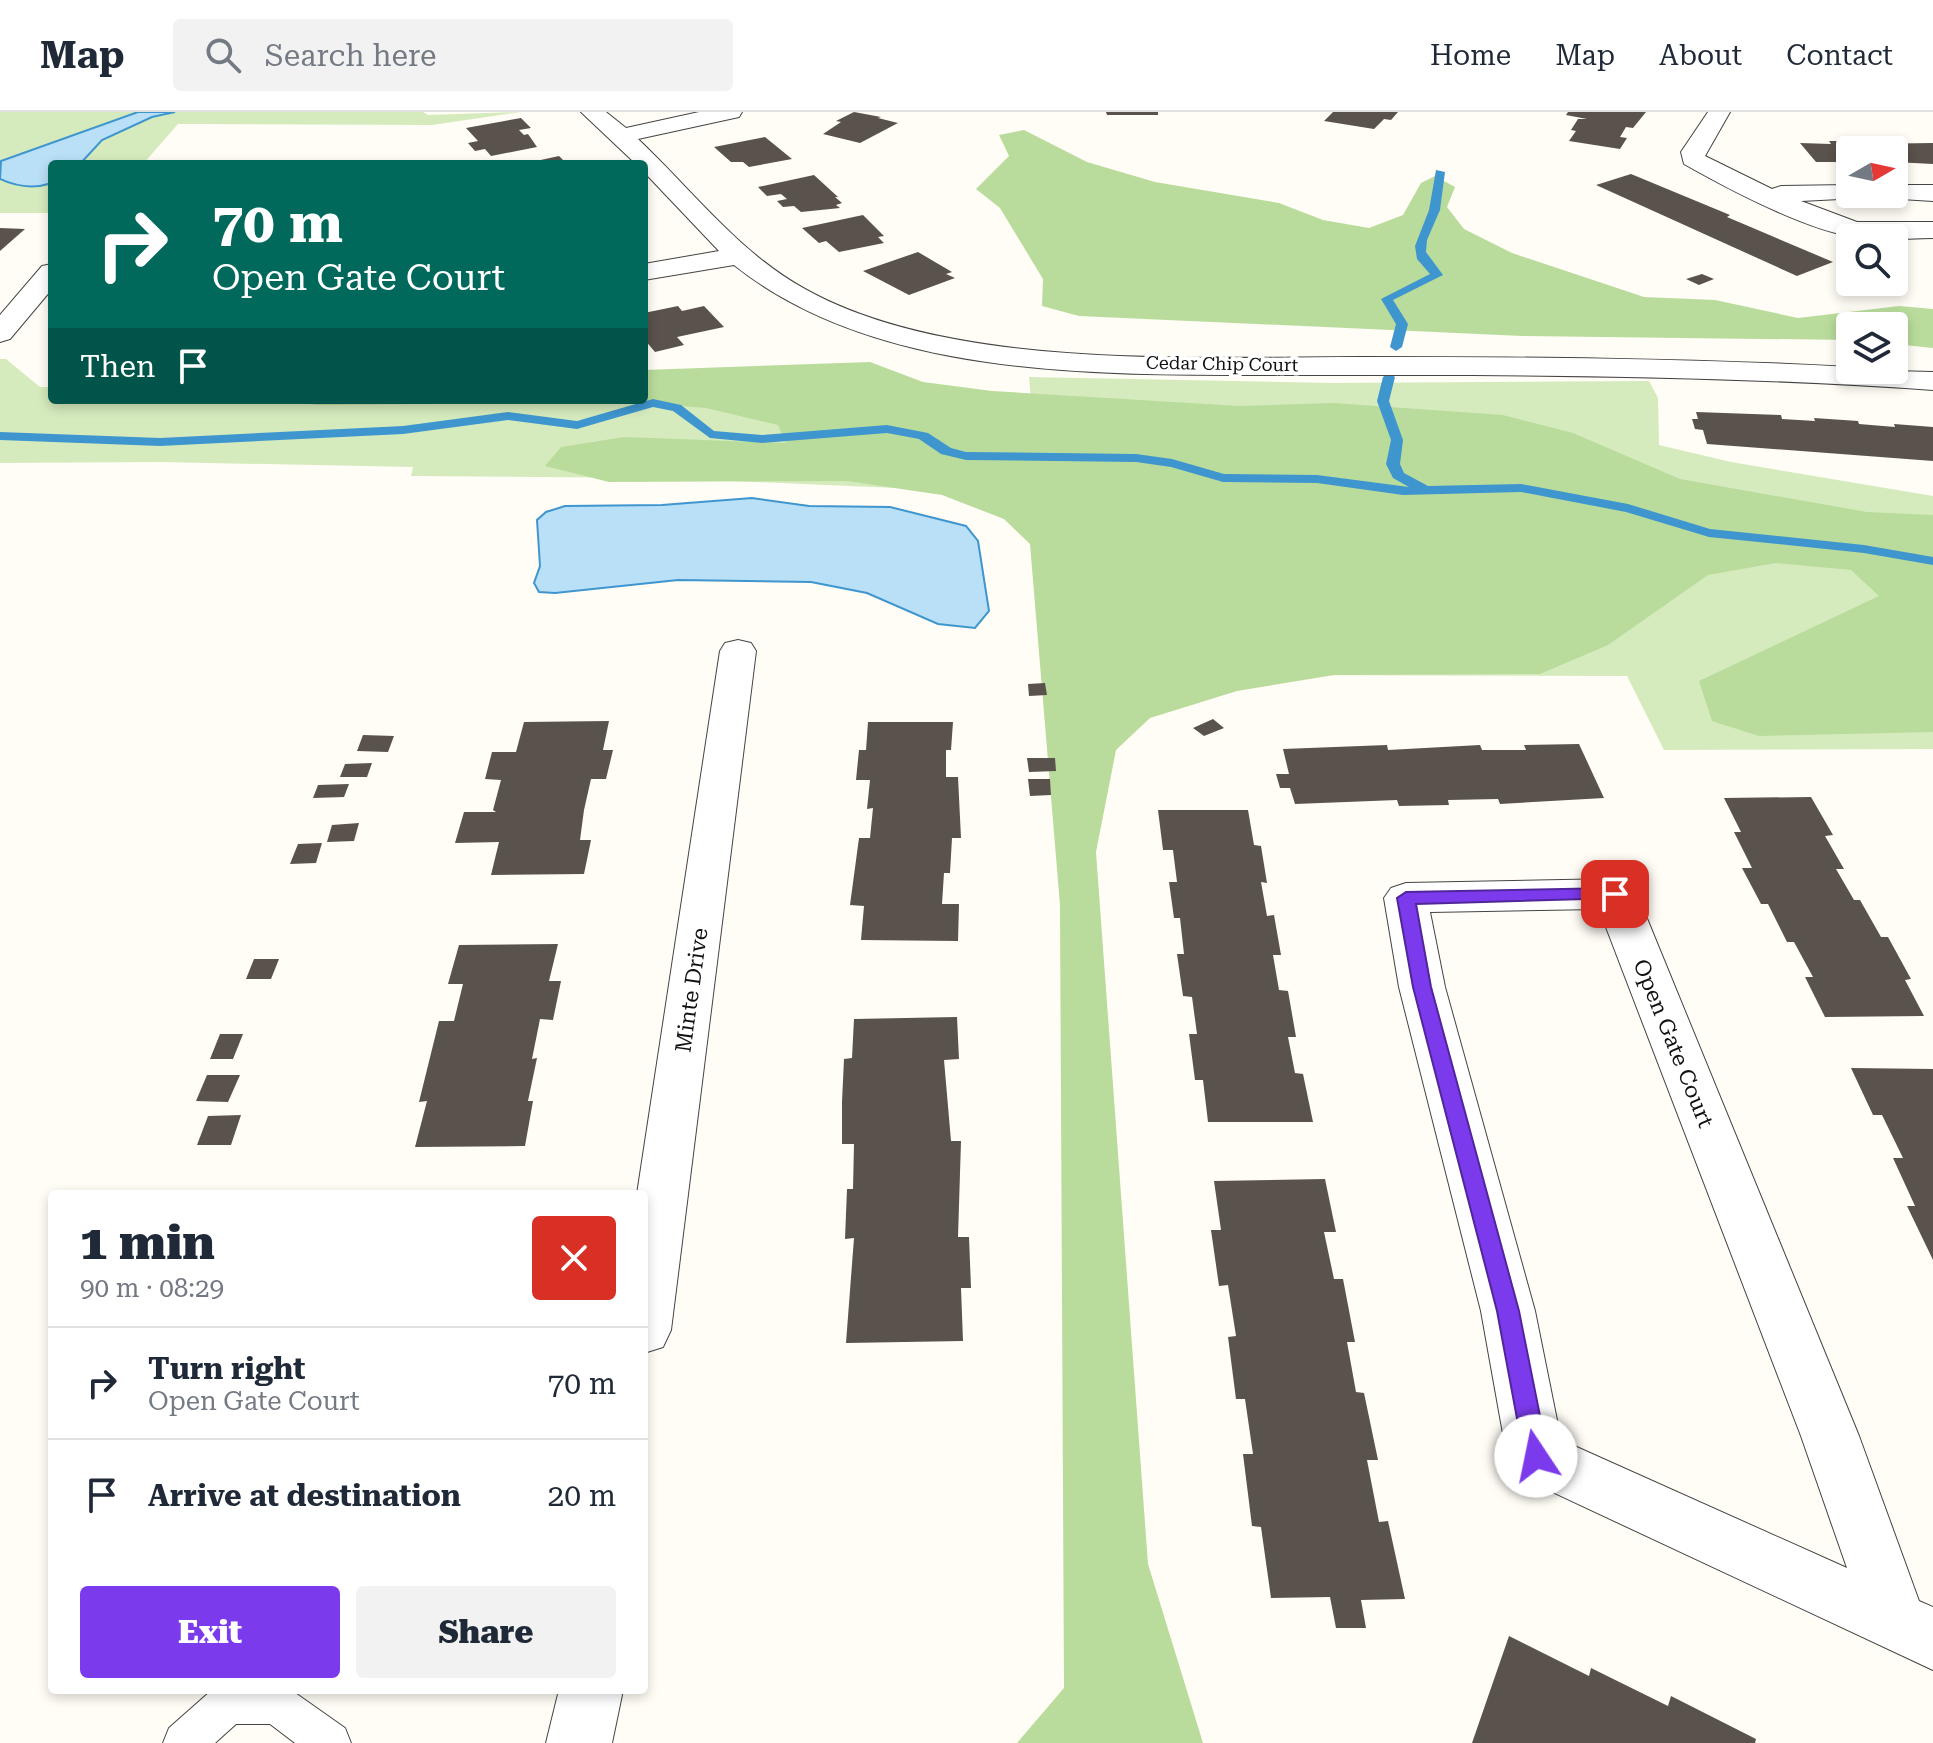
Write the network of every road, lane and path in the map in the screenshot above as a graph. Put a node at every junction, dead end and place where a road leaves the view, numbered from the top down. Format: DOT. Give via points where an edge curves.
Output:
graph roads {
  1 [pos="592,112"];
  2 [pos="731,112"];
  3 [pos="1719,112"];
  4 [pos="622,136"];
  5 [pos="645,160"];
  6 [pos="648,163"];
  7 [pos="1836,193"];
  8 [pos="1908,193"];
  9 [pos="1933,193"];
  10 [pos="1763,194"];
  11 [pos="1933,230"];
  12 [pos="737,256"];
  13 [pos="648,271"];
  14 [pos="48,277"];
  15 [pos="0,333"];
  16 [pos="1933,381"];
  17 [pos="738,651"];
  18 [pos="648,1294"];
  19 [pos="1914,1629"];
  20 [pos="590,1694"];
  21 [pos="184,1743"];
  22 [pos="330,1743"];
  23 [pos="579,1743"];
  1 -- 4 [label="street, Cedar Chip Court"];
  2 -- 4 [label="street"];
  3 -- 10 [label="street" via="1693,159"];
  4 -- 5 [label="street, Cedar Chip Court"];
  6 -- 12 [label="street, Cedar Chip Court"];
  7 -- 10 [label="street"];
  8 -- 9 [label="street"];
  10 -- 11 [label="street" via="1856,230"];
  12 -- 13 [label="street"];
  12 -- 16 [label="street, Cedar Chip Court" via="796,297 865,324 953,345 1042,357 1156,364 1751,371"];
  14 -- 15 [label="street"];
  17 -- 18 [label="street, Minte Drive"];
  19 -- 19 [label="street, Open Gate Court" via="1536,1456 1508,1311 1422,987 1406,898 1615,894 1830,1436"];
  20 -- 23 [label="street"];
  21 -- 22 [label="lane" via="228,1703 276,1704"];
}
